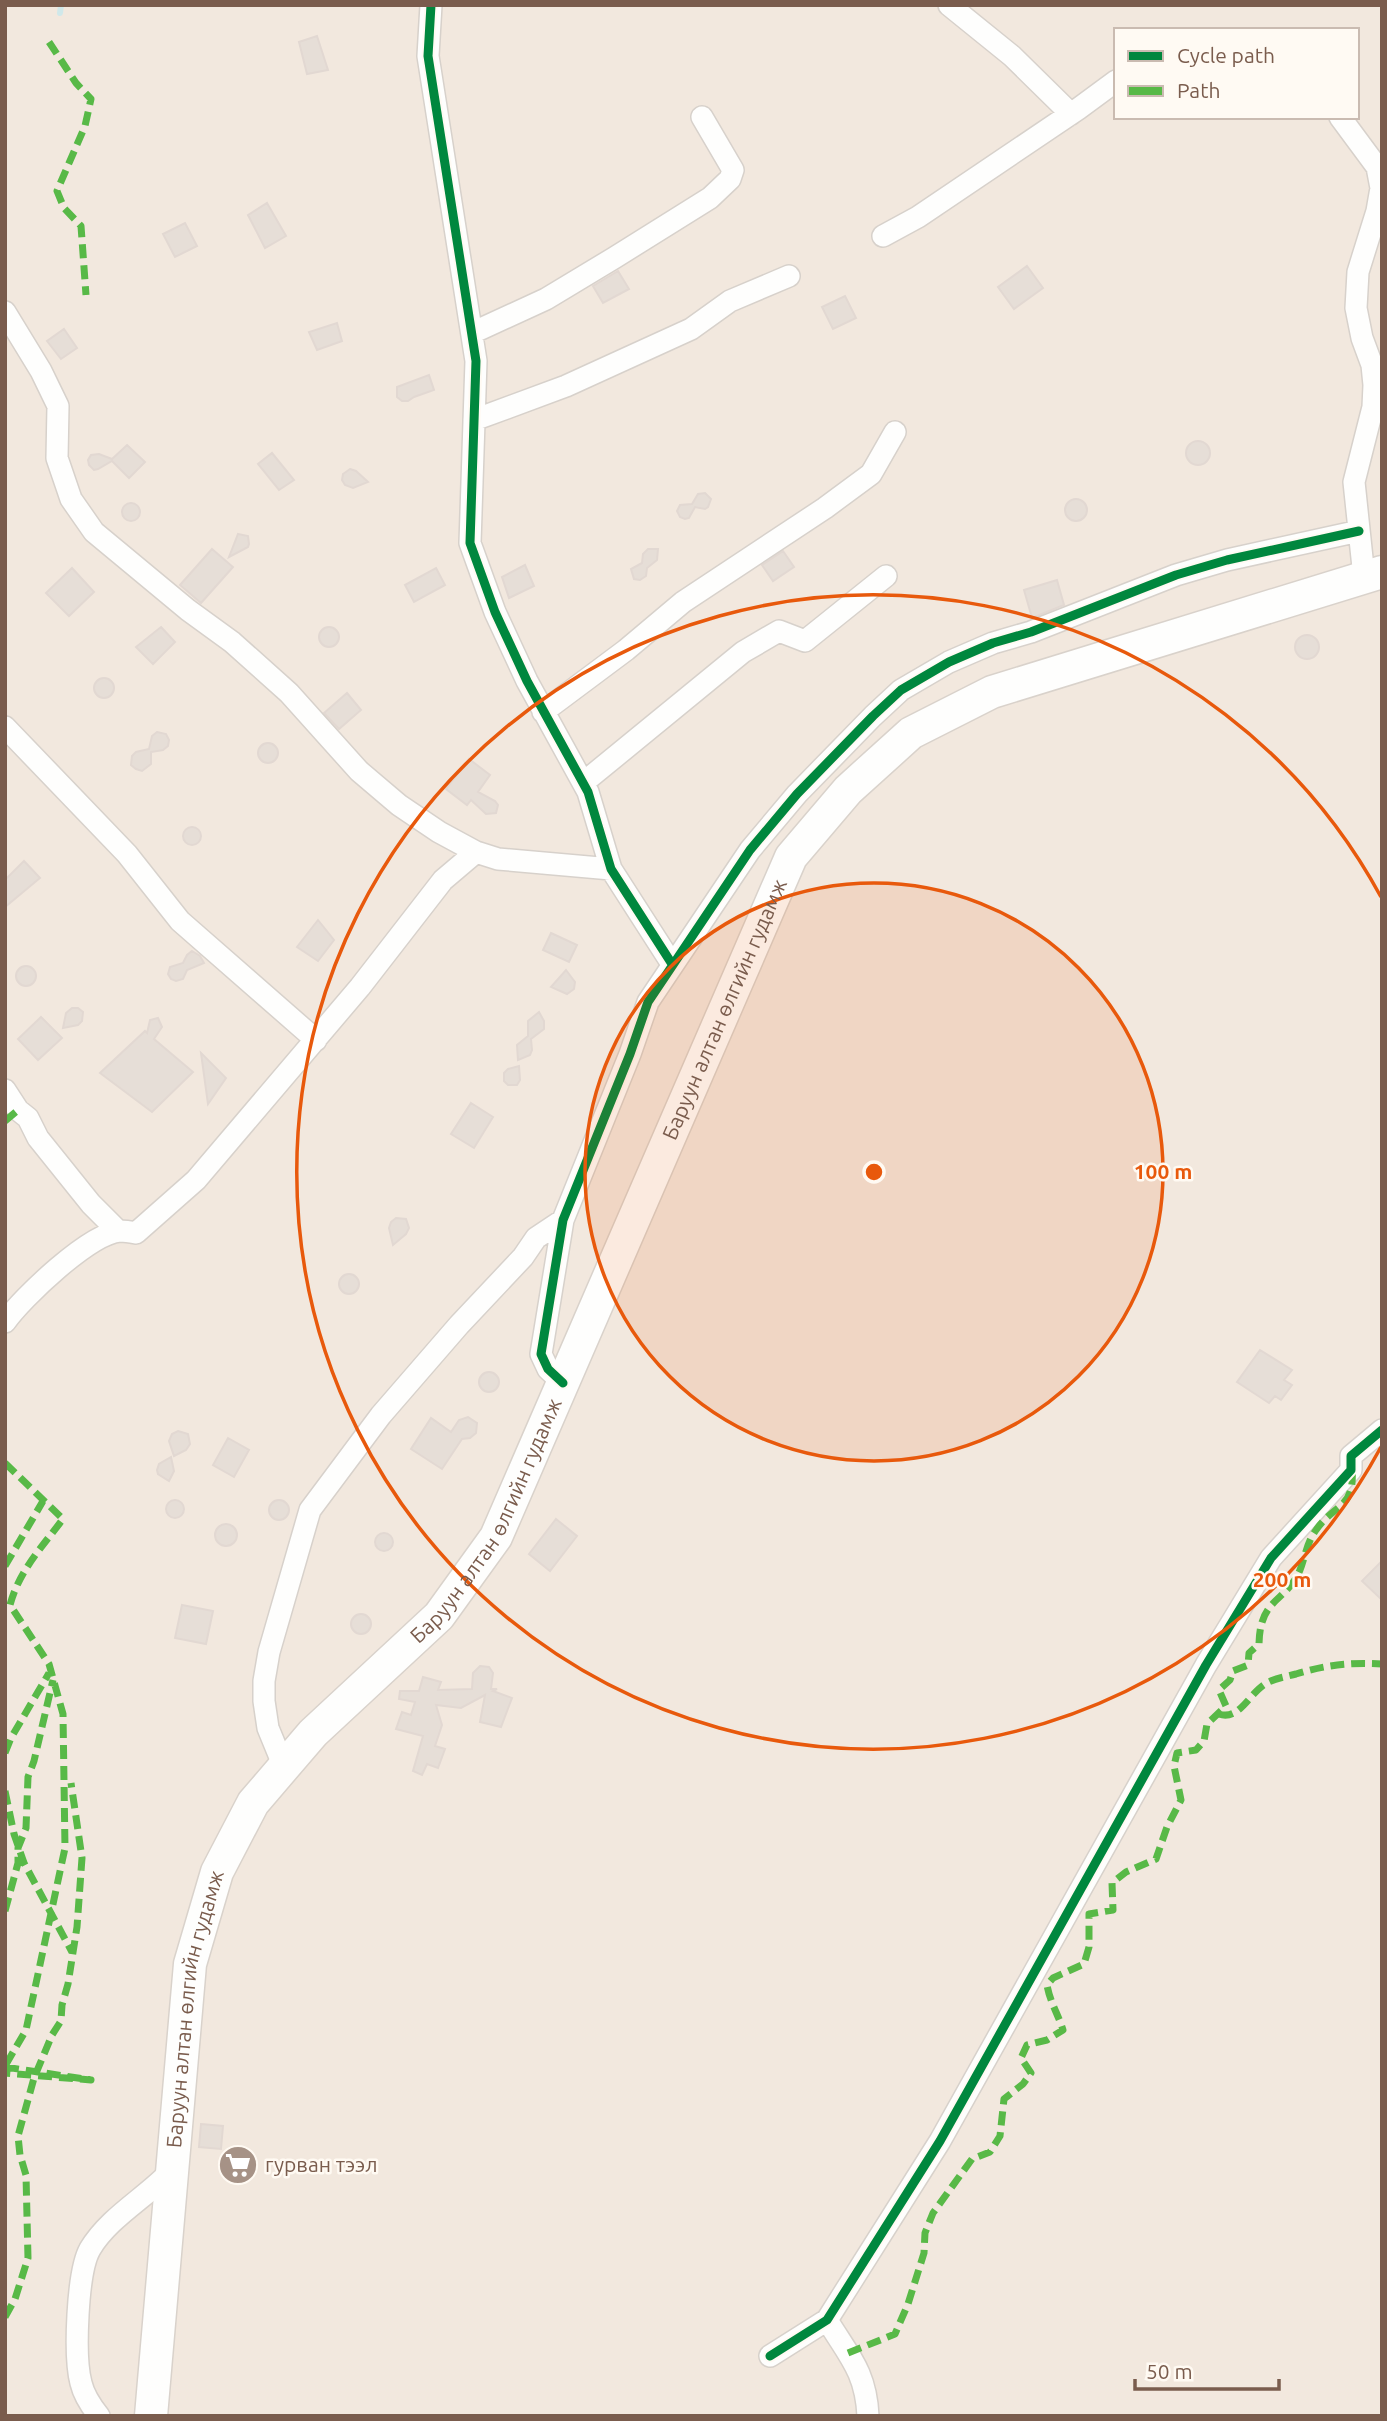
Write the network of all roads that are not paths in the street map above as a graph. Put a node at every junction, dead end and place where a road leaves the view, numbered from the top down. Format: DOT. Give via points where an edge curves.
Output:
graph roads {
  1 [pos="431,5"];
  2 [pos="949,5"];
  3 [pos="1114,82"];
  4 [pos="1072,114"];
  5 [pos="702,117"];
  6 [pos="1341,119"];
  7 [pos="883,236"];
  8 [pos="789,276"];
  9 [pos="5,312"];
  10 [pos="472,333"];
  11 [pos="474,420"];
  12 [pos="1375,422"];
  13 [pos="895,432"];
  14 [pos="1372,449"];
  15 [pos="1359,531"];
  16 [pos="1373,574"];
  17 [pos="886,576"];
  18 [pos="544,712"];
  19 [pos="5,727"];
  20 [pos="583,783"];
  21 [pos="476,852"];
  22 [pos="611,869"];
  23 [pos="672,964"];
  24 [pos="316,1040"];
  25 [pos="5,1090"];
  26 [pos="563,1220"];
  27 [pos="118,1231"];
  28 [pos="5,1322"];
  29 [pos="563,1382"];
  30 [pos="1382,1430"];
  31 [pos="284,1767"];
  32 [pos="172,2170"];
  33 [pos="828,2320"];
  34 [pos="770,2356"];
  35 [pos="99,2416"];
  36 [pos="151,2416"];
  37 [pos="868,2416"];
  1 -- 10 [label="street" via="428,56"];
  2 -- 4 [label="street" via="1012,55"];
  3 -- 4 [label="street"];
  4 -- 7 [label="street"];
  5 -- 10 [label="street" via="733,170 710,198 546,299"];
  6 -- 12 [label="street" via="1377,167 1381,188 1358,272 1356,308 1373,375"];
  8 -- 11 [label="street" via="730,301 691,329 566,386"];
  9 -- 21 [label="street" via="58,407 57,458 71,499 94,532 289,693 359,771 400,806"];
  10 -- 11 [label="street" via="477,361"];
  11 -- 18 [label="street" via="470,543 495,612"];
  12 -- 14 [label="street"];
  13 -- 18 [label="street" via="871,474 683,602"];
  14 -- 15 [label="street" via="1354,482"];
  15 -- 16 [label="street"];
  15 -- 23 [label="street" via="1176,575 949,662 901,690 797,794 750,850"];
  16 -- 29 [label="main road, Баруун алтан өлгийн гудамж" via="992,692 911,733 848,790 791,857"];
  17 -- 20 [label="street" via="805,641 779,631 743,652"];
  18 -- 20 [label="street"];
  19 -- 24 [label="street" via="127,853 180,921"];
  20 -- 22 [label="street"];
  21 -- 22 [label="street" via="498,859"];
  21 -- 24 [label="street" via="443,880"];
  22 -- 23 [label="street"];
  23 -- 26 [label="street" via="648,1002"];
  24 -- 27 [label="street" via="196,1180 136,1233"];
  25 -- 27 [label="street" via="90,1204"];
  26 -- 29 [label="street" via="541,1354 548,1369"];
  26 -- 31 [label="street" via="536,1238 450,1335 381,1415 310,1510 264,1681 268,1728"];
  27 -- 28 [label="street" via="81,1249 18,1303"];
  29 -- 31 [label="main road, Баруун алтан өлгийн гудамж" via="496,1538 439,1616 313,1733"];
  30 -- 33 [label="street" via="1351,1456 1351,1470 1271,1558 1206,1665 940,2141"];
  31 -- 32 [label="main road, Баруун алтан өлгийн гудамж" via="253,1803 217,1872 190,1964"];
  32 -- 35 [label="street" via="103,2231 89,2251 76,2350 81,2383"];
  32 -- 36 [label="main road, Баруун алтан өлгийн гудамж"];
  33 -- 34 [label="street"];
  33 -- 37 [label="street" via="857,2367 867,2393"];
}
